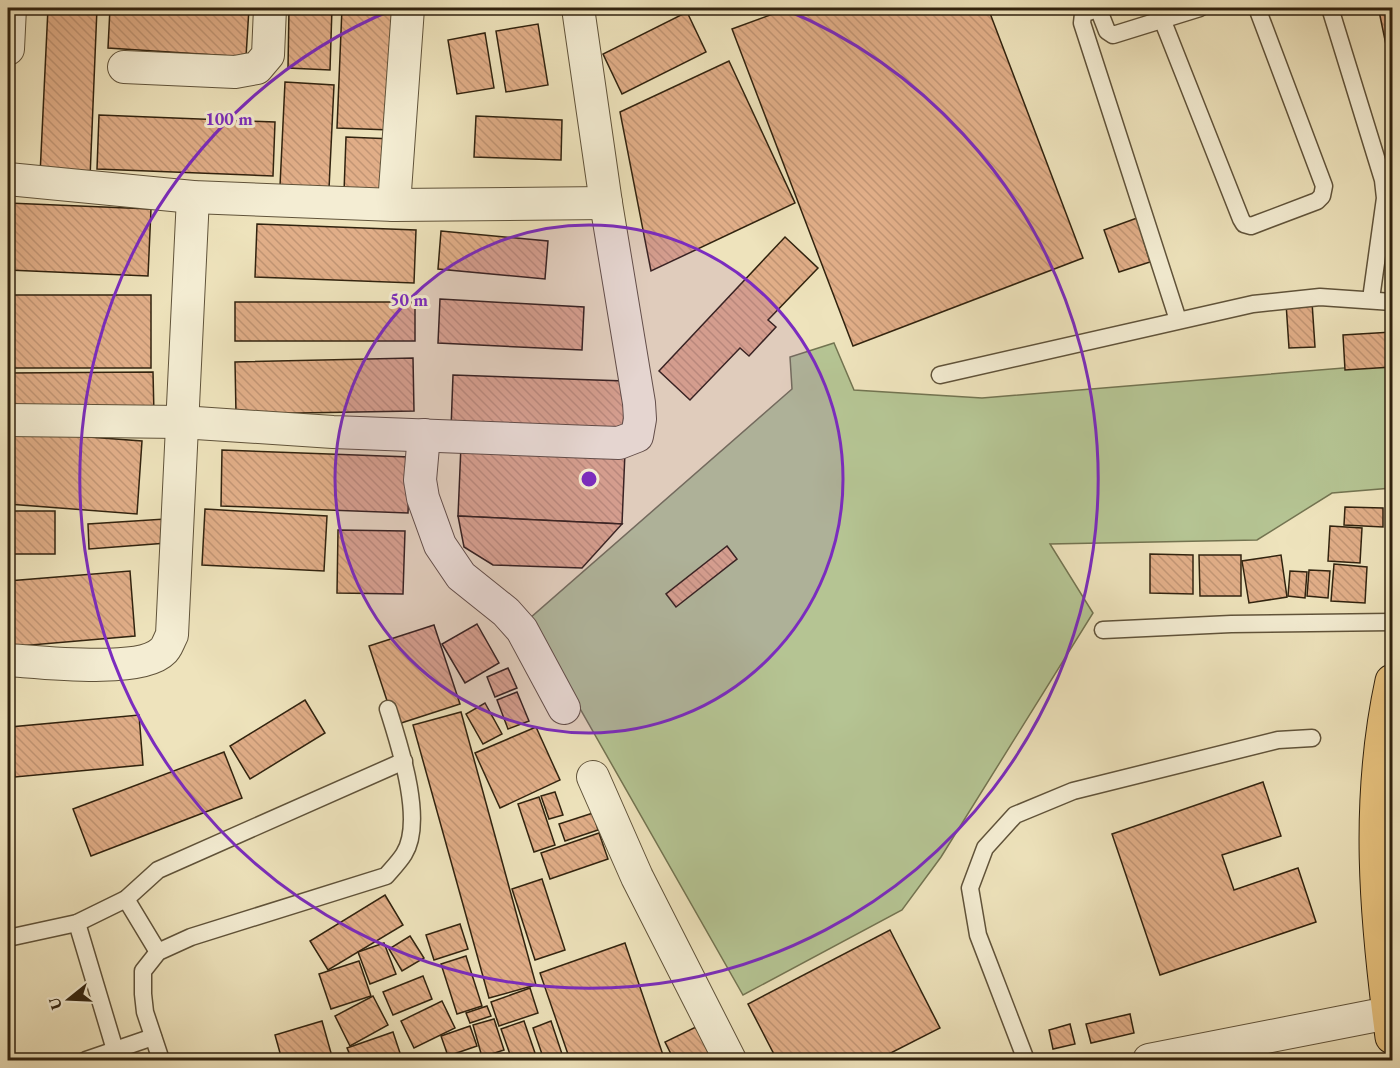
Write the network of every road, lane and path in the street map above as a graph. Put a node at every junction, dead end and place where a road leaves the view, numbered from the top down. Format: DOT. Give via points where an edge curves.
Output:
graph roads {
  1 [pos="10,8"];
  2 [pos="270,8"];
  3 [pos="408,8"];
  4 [pos="578,8"];
  5 [pos="1098,8"];
  6 [pos="1200,8"];
  7 [pos="1257,8"];
  8 [pos="1330,8"];
  9 [pos="1162,19"];
  10 [pos="8,49"];
  11 [pos="124,67"];
  12 [pos="8,179"];
  13 [pos="193,197"];
  14 [pos="606,203"];
  15 [pos="394,205"];
  16 [pos="1371,299"];
  17 [pos="1392,302"];
  18 [pos="1178,320"];
  19 [pos="940,375"];
  20 [pos="8,420"];
  21 [pos="181,422"];
  22 [pos="424,435"];
  23 [pos="1392,622"];
  24 [pos="1103,630"];
  25 [pos="8,660"];
  26 [pos="1392,681"];
  27 [pos="564,708"];
  28 [pos="388,709"];
  29 [pos="1311,738"];
  30 [pos="404,761"];
  31 [pos="593,777"];
  32 [pos="1376,790"];
  33 [pos="1392,824"];
  34 [pos="126,899"];
  35 [pos="77,923"];
  36 [pos="8,938"];
  37 [pos="158,952"];
  38 [pos="1387,1020"];
  39 [pos="153,1037"];
  40 [pos="115,1050"];
  41 [pos="86,1060"];
  42 [pos="161,1060"];
  43 [pos="730,1060"];
  44 [pos="1026,1060"];
  45 [pos="1149,1060"];
  1 -- 10 [label="street"];
  2 -- 11 [label="street" via="268,55 257,68 235,72"];
  3 -- 15 [label="street"];
  4 -- 14 [label="street"];
  5 -- 9 [label="lane" via="1109,34"];
  5 -- 18 [label="lane" via="1083,14 1082,22"];
  6 -- 9 [label="lane"];
  7 -- 9 [label="lane" via="1324,186 1317,201 1251,226 1241,219"];
  8 -- 16 [label="lane" via="1383,180 1385,198"];
  12 -- 13 [label="street"];
  13 -- 15 [label="street"];
  13 -- 21 [label="street"];
  14 -- 15 [label="street"];
  14 -- 22 [label="street" via="639,403 637,436 619,443"];
  16 -- 17 [label="lane"];
  16 -- 18 [label="lane" via="1320,297 1253,304"];
  18 -- 19 [label="lane"];
  20 -- 21 [label="street"];
  21 -- 22 [label="street"];
  21 -- 25 [label="street" via="172,635 163,651 145,662 125,665"];
  22 -- 27 [label="street" via="420,480 440,545 461,576 522,630"];
  23 -- 24 [label="lane"];
  26 -- 32 [label="highway"];
  28 -- 30 [label="lane"];
  29 -- 44 [label="lane" via="1278,740 1073,791 1015,815 985,848 970,888 978,935"];
  30 -- 34 [label="lane" via="158,870"];
  30 -- 37 [label="lane" via="412,819 405,853 386,876 191,937"];
  31 -- 43 [label="street" via="637,877"];
  32 -- 33 [label="highway"];
  32 -- 38 [label="highway" via="1376,898"];
  34 -- 35 [label="lane"];
  34 -- 37 [label="lane"];
  35 -- 36 [label="lane"];
  35 -- 40 [label="lane"];
  37 -- 39 [label="lane" via="143,971 145,1012"];
  38 -- 45 [label="street"];
  39 -- 40 [label="lane"];
  39 -- 42 [label="lane"];
  40 -- 41 [label="lane"];
}
